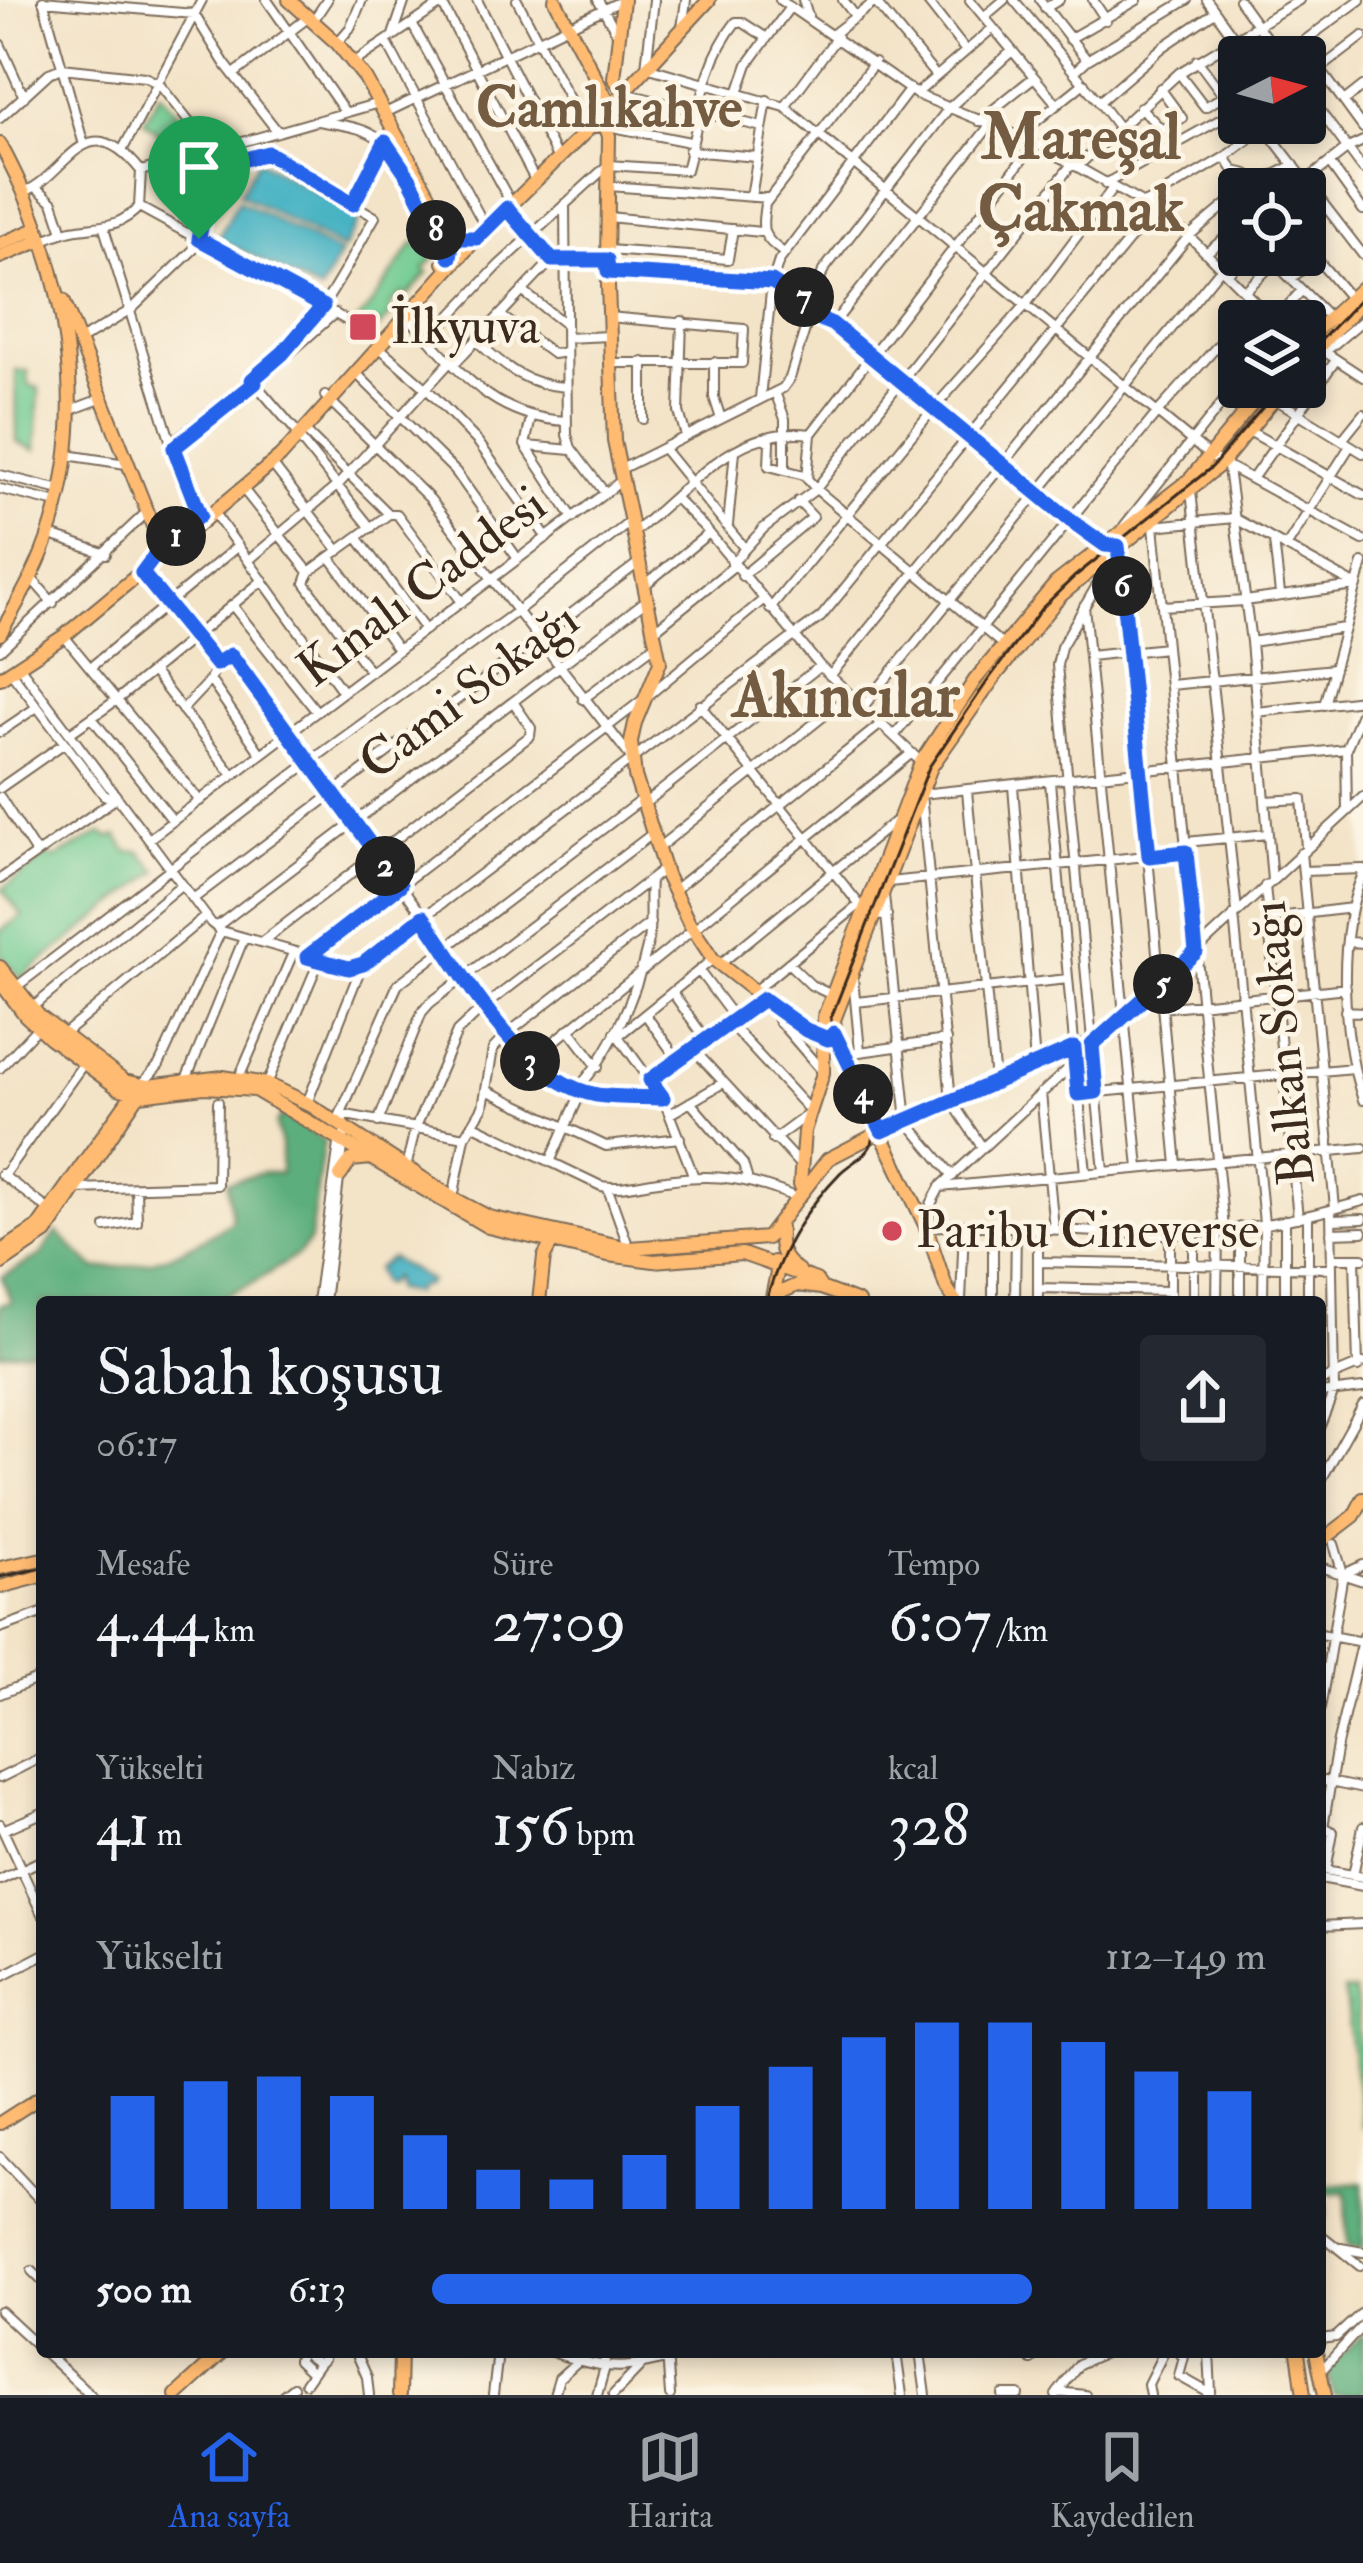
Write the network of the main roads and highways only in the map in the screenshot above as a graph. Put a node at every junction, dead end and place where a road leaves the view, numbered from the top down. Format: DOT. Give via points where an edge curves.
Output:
graph roads {
  1 [pos="291,0"];
  2 [pos="555,0"];
  3 [pos="623,0"];
  4 [pos="710,0"];
  5 [pos="625,90"];
  6 [pos="609,109"];
  7 [pos="590,129"];
  8 [pos="1,149"];
  9 [pos="482,233"];
  10 [pos="36,234"];
  11 [pos="453,238"];
  12 [pos="0,244"];
  13 [pos="0,256"];
  14 [pos="51,273"];
  15 [pos="1363,287"];
  16 [pos="1356,299"];
  17 [pos="1326,320"];
  18 [pos="1326,329"];
  19 [pos="82,339"];
  20 [pos="380,343"];
  21 [pos="67,356"];
  22 [pos="327,399"];
  23 [pos="1259,408"];
  24 [pos="1262,408"];
  25 [pos="300,433"];
  26 [pos="1220,462"];
  27 [pos="206,514"];
  28 [pos="158,539"];
  29 [pos="1113,542"];
  30 [pos="147,570"];
  31 [pos="0,634"];
  32 [pos="6,674"];
  33 [pos="871,911"];
  34 [pos="0,967"];
  35 [pos="4,986"];
  36 [pos="828,1036"];
  37 [pos="132,1090"];
  38 [pos="341,1129"];
  39 [pos="882,1131"];
  40 [pos="854,1145"];
  41 [pos="890,1150"];
  42 [pos="371,1158"];
  43 [pos="340,1176"];
  44 [pos="68,1193"];
  45 [pos="795,1197"];
  46 [pos="780,1225"];
  47 [pos="530,1238"];
  48 [pos="554,1238"];
  49 [pos="708,1243"];
  50 [pos="0,1252"];
  51 [pos="544,1257"];
  52 [pos="0,1264"];
  53 [pos="776,1266"];
  54 [pos="819,1284"];
  55 [pos="540,1296"];
  56 [pos="773,1296"];
  57 [pos="775,1296"];
  58 [pos="845,1296"];
  59 [pos="952,1296"];
  60 [pos="1363,1499"];
  61 [pos="1363,1514"];
  62 [pos="1326,1540"];
  63 [pos="36,1559"];
  64 [pos="0,1568"];
  65 [pos="36,1577"];
  66 [pos="0,1586"];
  67 [pos="36,2101"];
  68 [pos="0,2123"];
  69 [pos="211,2358"];
  70 [pos="399,2358"];
  71 [pos="1299,2358"];
  72 [pos="1317,2358"];
  73 [pos="179,2394"];
  74 [pos="397,2395"];
  75 [pos="1304,2395"];
  76 [pos="1325,2395"];
  1 -- 11 [label="main road" via="353,63"];
  2 -- 6 [label="main road"];
  3 -- 5 [label="main road" via="614,78"];
  4 -- 5 [label="main road"];
  5 -- 6 [label="main road"];
  6 -- 7 [label="main road"];
  7 -- 9 [label="main road"];
  7 -- 36 [label="main road" via="607,127 614,441 660,662 635,723 643,802 673,890 717,962"];
  8 -- 10 [label="main road" via="29,190"];
  9 -- 11 [label="main road"];
  9 -- 20 [label="main road"];
  10 -- 12 [label="main road"];
  10 -- 13 [label="main road"];
  10 -- 14 [label="main road"];
  11 -- 20 [label="main road" via="450,257"];
  14 -- 19 [label="main road"];
  14 -- 21 [label="main road"];
  15 -- 16 [label="main road"];
  16 -- 17 [label="main road"];
  16 -- 18 [label="main road"];
  19 -- 21 [label="main road"];
  19 -- 28 [label="main road"];
  20 -- 22 [label="main road"];
  20 -- 22 [label="main road"];
  21 -- 31 [label="main road" via="60,497"];
  22 -- 25 [label="main road"];
  23 -- 26 [label="main road"];
  24 -- 26 [label="main road"];
  25 -- 27 [label="main road"];
  25 -- 27 [label="main road"];
  26 -- 29 [label="main road"];
  26 -- 29 [label="main road"];
  27 -- 28 [label="main road" via="172,540"];
  27 -- 30 [label="main road"];
  28 -- 30 [label="main road"];
  29 -- 33 [label="main road" via="1045,612 931,767"];
  29 -- 33 [label="main road" via="1056,583 916,758"];
  30 -- 32 [label="main road"];
  33 -- 36 [label="main road"];
  33 -- 36 [label="main road" via="824,1017"];
  34 -- 35 [label="main road"];
  35 -- 37 [label="main road"];
  35 -- 37 [label="main road" via="38,1027"];
  36 -- 39 [label="main road"];
  36 -- 45 [label="main road"];
  37 -- 38 [label="main road" via="255,1090"];
  37 -- 38 [label="main road" via="239,1078 307,1102"];
  37 -- 44 [label="main road"];
  37 -- 44 [label="main road"];
  38 -- 42 [label="main road"];
  38 -- 48 [label="main road" via="489,1217"];
  39 -- 40 [label="main road"];
  39 -- 41 [label="main road"];
  40 -- 41 [label="main road"];
  40 -- 45 [label="main road" via="828,1159"];
  41 -- 59 [label="main road"];
  42 -- 43 [label="main road" via="351,1160"];
  42 -- 47 [label="main road" via="465,1216"];
  44 -- 50 [label="main road" via="38,1227"];
  44 -- 52 [label="main road" via="46,1233"];
  45 -- 46 [label="main road"];
  46 -- 49 [label="main road" via="767,1238"];
  46 -- 54 [label="main road" via="779,1250"];
  47 -- 48 [label="main road"];
  47 -- 51 [label="main road"];
  48 -- 49 [label="main road" via="628,1248"];
  48 -- 51 [label="main road"];
  48 -- 53 [label="main road" via="654,1261 742,1254"];
  49 -- 53 [label="main road" via="752,1250"];
  51 -- 55 [label="main road"];
  53 -- 54 [label="main road"];
  53 -- 56 [label="main road"];
  54 -- 57 [label="main road"];
  54 -- 58 [label="main road"];
  60 -- 62 [label="main road"];
  61 -- 62 [label="main road"];
  63 -- 64 [label="main road"];
  65 -- 66 [label="main road"];
  67 -- 68 [label="main road"];
  69 -- 73 [label="main road"];
  70 -- 74 [label="main road"];
  71 -- 75 [label="main road"];
  72 -- 76 [label="main road"];
}
